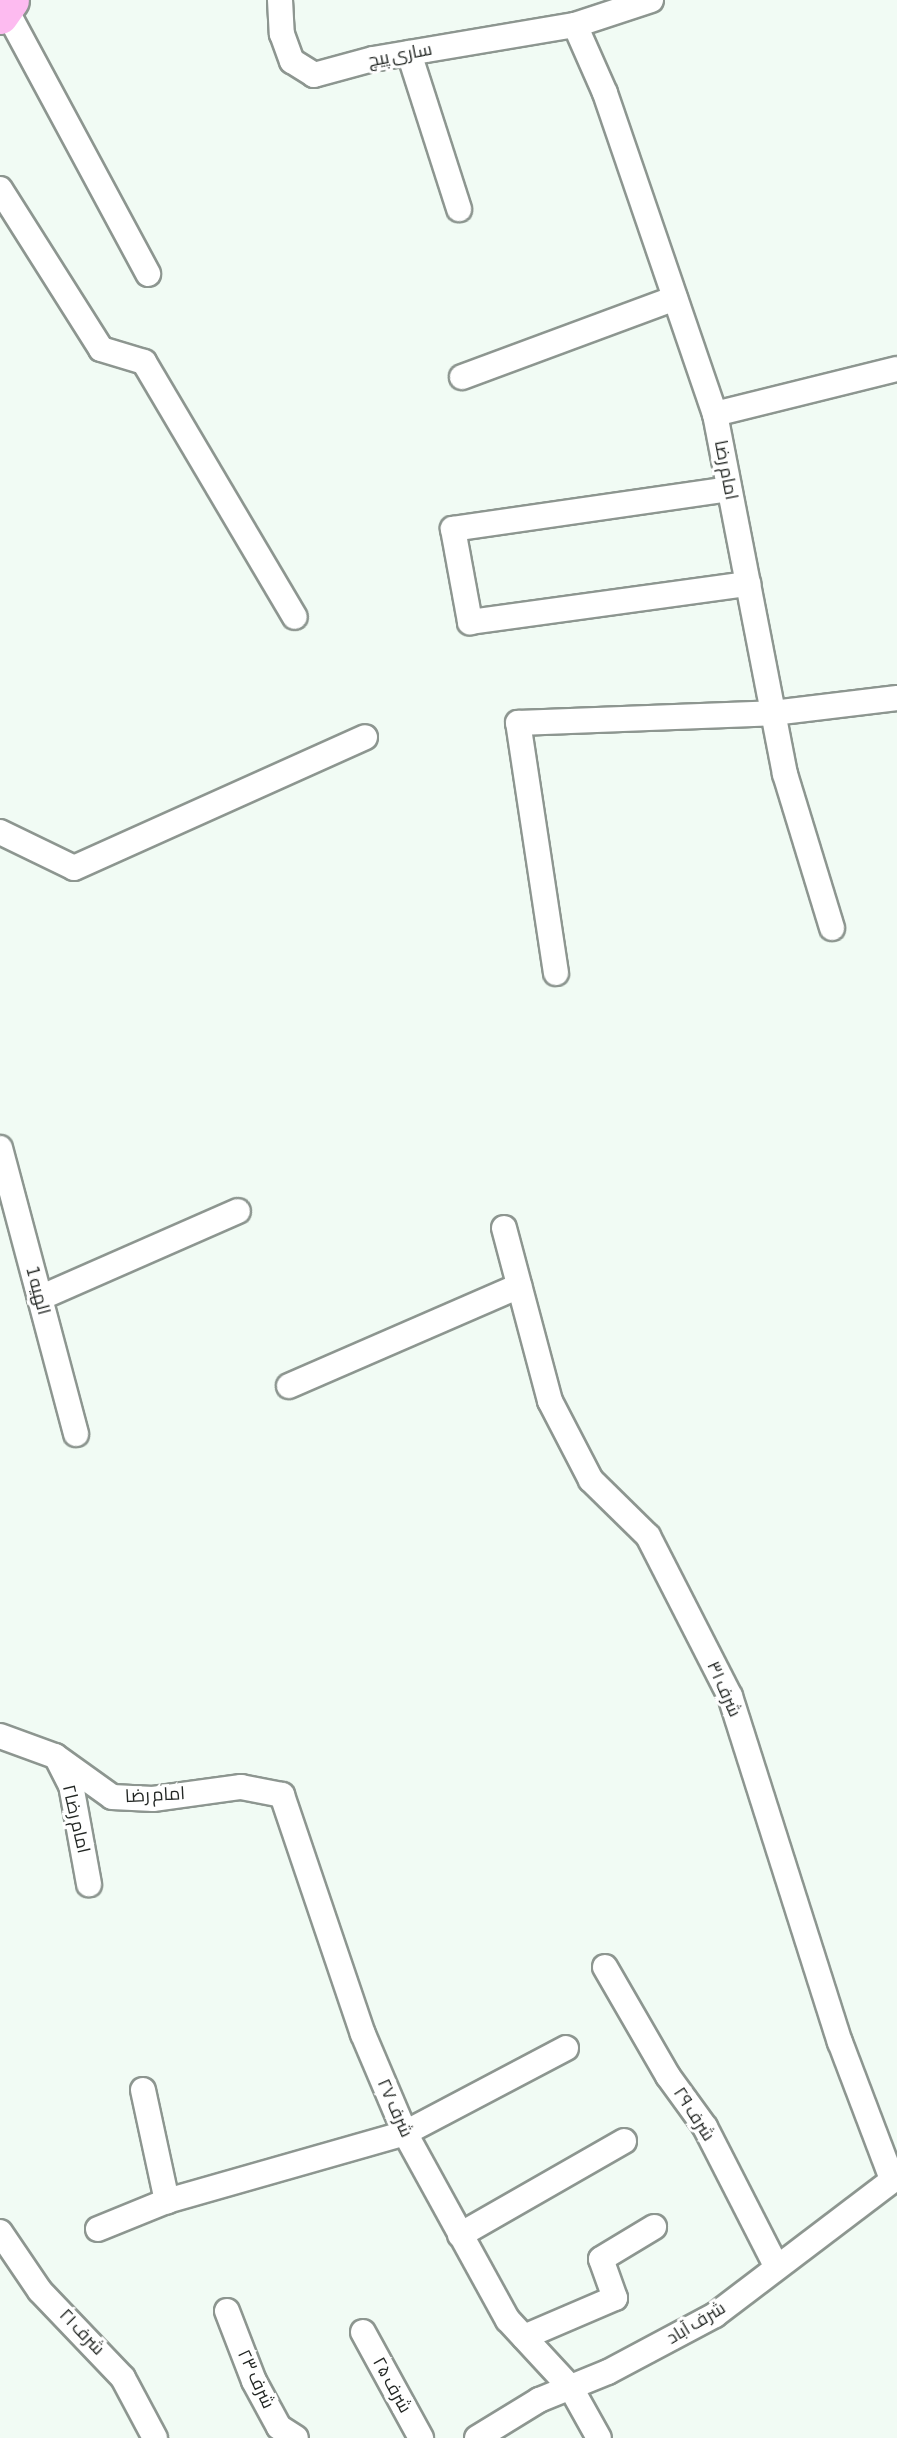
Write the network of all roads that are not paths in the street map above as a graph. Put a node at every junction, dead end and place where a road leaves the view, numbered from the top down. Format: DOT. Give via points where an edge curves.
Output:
graph roads {
  1 [pos="280,0"];
  2 [pos="650,0"];
  3 [pos="5,8"];
  4 [pos="575,25"];
  5 [pos="409,53"];
  6 [pos="0,189"];
  7 [pos="459,209"];
  8 [pos="148,274"];
  9 [pos="675,298"];
  10 [pos="897,369"];
  11 [pos="462,377"];
  12 [pos="715,414"];
  13 [pos="729,489"];
  14 [pos="748,584"];
  15 [pos="295,617"];
  16 [pos="897,698"];
  17 [pos="773,713"];
  18 [pos="365,737"];
  19 [pos="0,832"];
  20 [pos="832,928"];
  21 [pos="556,973"];
  22 [pos="0,1148"];
  23 [pos="238,1211"];
  24 [pos="503,1228"];
  25 [pos="519,1286"];
  26 [pos="40,1298"];
  27 [pos="289,1386"];
  28 [pos="76,1434"];
  29 [pos="0,1736"];
  30 [pos="55,1756"];
  31 [pos="282,1795"];
  32 [pos="89,1884"];
  33 [pos="605,1967"];
  34 [pos="566,2048"];
  35 [pos="143,2090"];
  36 [pos="405,2133"];
  37 [pos="624,2141"];
  38 [pos="895,2178"];
  39 [pos="167,2201"];
  40 [pos="654,2227"];
  41 [pos="98,2229"];
  42 [pos="0,2232"];
  43 [pos="460,2235"];
  44 [pos="776,2266"];
  45 [pos="227,2311"];
  46 [pos="363,2332"];
  47 [pos="524,2337"];
  48 [pos="571,2388"];
  49 [pos="155,2438"];
  50 [pos="296,2438"];
  51 [pos="421,2438"];
  52 [pos="477,2438"];
  53 [pos="599,2438"];
  1 -- 5 [label="street, ساری پیچ" via="282,34 292,61 314,75"];
  2 -- 4 [label="street, ساری پیچ"];
  3 -- 8 [label="street"];
  4 -- 5 [label="street, ساری پیچ"];
  4 -- 9 [label="street, امام رضا" via="605,93"];
  5 -- 7 [label="street"];
  6 -- 15 [label="street" via="101,349 144,362"];
  9 -- 11 [label="street"];
  9 -- 12 [label="street, امام رضا"];
  10 -- 12 [label="street"];
  12 -- 13 [label="street, امام رضا"];
  13 -- 14 [label="street, امام رضا"];
  13 -- 14 [label="street" via="453,529 470,621"];
  14 -- 17 [label="street, امام رضا"];
  16 -- 17 [label="street"];
  17 -- 20 [label="street, امام رضا" via="785,774"];
  17 -- 21 [label="street" via="518,723"];
  18 -- 19 [label="street" via="74,868"];
  22 -- 26 [label="street, الهیه 1"];
  23 -- 26 [label="street"];
  24 -- 25 [label="street, شرف ۳۱"];
  25 -- 27 [label="street"];
  25 -- 38 [label="street, شرف ۳۱" via="550,1401 585,1469 648,1536 730,1696 840,2042"];
  26 -- 28 [label="street, الهیه 1"];
  29 -- 30 [label="street, امام رضا"];
  30 -- 31 [label="street, امام رضا" via="112,1797 153,1799 241,1787"];
  30 -- 32 [label="street, امام رضا۲" via="71,1784"];
  31 -- 36 [label="street, شرف ۲۷" via="363,2034"];
  33 -- 44 [label="street, شرف ۲۹" via="668,2076 705,2127"];
  34 -- 36 [label="street"];
  35 -- 39 [label="street"];
  36 -- 39 [label="street"];
  36 -- 43 [label="street, شرف ۲۷"];
  37 -- 43 [label="street"];
  38 -- 44 [label="street, شرف آباد"];
  39 -- 41 [label="street"];
  40 -- 47 [label="street" via="601,2259 615,2298"];
  42 -- 49 [label="street, شرف ۲۱" via="40,2291 123,2378"];
  43 -- 47 [label="street, شرف ۲۷" via="508,2320"];
  44 -- 48 [label="street, شرف آباد" via="715,2315"];
  45 -- 50 [label="street, شرف ۲۳" via="254,2381 279,2427"];
  46 -- 51 [label="street, شرف ۲۵"];
  47 -- 48 [label="street, شرف ۲۷"];
  48 -- 52 [label="street, شرف آباد" via="539,2400"];
  48 -- 53 [label="street, شرف ۲۷"];
}
